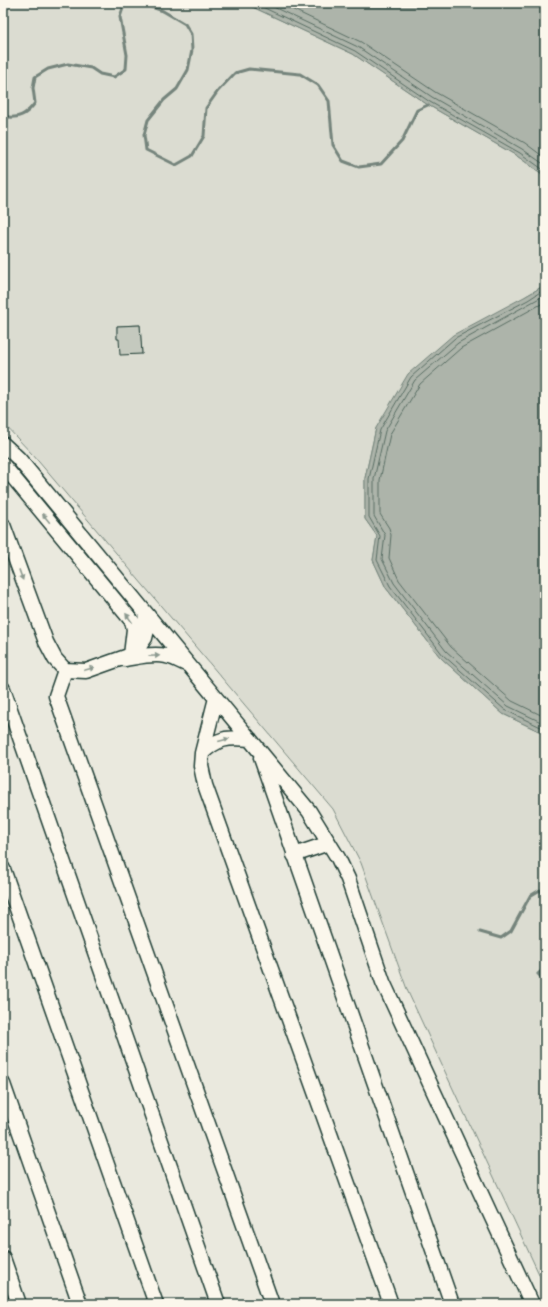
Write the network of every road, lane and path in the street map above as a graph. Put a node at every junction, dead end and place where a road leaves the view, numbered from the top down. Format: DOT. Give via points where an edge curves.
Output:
graph roads {
  1 [pos="3,444"];
  2 [pos="3,465"];
  3 [pos="3,525"];
  4 [pos="145,612"];
  5 [pos="131,655"];
  6 [pos="116,660"];
  7 [pos="190,666"];
  8 [pos="65,670"];
  9 [pos="3,689"];
  10 [pos="216,698"];
  11 [pos="254,744"];
  12 [pos="202,753"];
  13 [pos="329,844"];
  14 [pos="294,855"];
  15 [pos="3,869"];
  16 [pos="3,1084"];
  17 [pos="3,1258"];
  18 [pos="19,1304"];
  19 [pos="80,1304"];
  20 [pos="156,1304"];
  21 [pos="218,1304"];
  22 [pos="272,1304"];
  23 [pos="391,1304"];
  24 [pos="452,1304"];
  25 [pos="532,1304"];
  1 -- 4 [label="street" via="18,458"];
  5 -- 2 [label="street, one-way" via="134,629 132,621"];
  3 -- 8 [label="street, one-way" via="46,642 55,659"];
  4 -- 5 [label="street" via="146,638"];
  4 -- 7 [label="street"];
  5 -- 6 [label="street"];
  6 -- 7 [label="street, one-way" via="165,655"];
  8 -- 6 [label="street, one-way" via="86,671"];
  7 -- 10 [label="street"];
  8 -- 22 [label="street" via="56,696"];
  9 -- 21 [label="street"];
  10 -- 11 [label="street"];
  10 -- 12 [label="street"];
  12 -- 11 [label="street, one-way" via="212,743 228,738"];
  11 -- 13 [label="street" via="309,811"];
  11 -- 14 [label="street"];
  12 -- 23 [label="street" via="201,766 205,785"];
  13 -- 14 [label="street"];
  13 -- 25 [label="street" via="348,879 383,982"];
  14 -- 24 [label="street"];
  15 -- 20 [label="street"];
  16 -- 19 [label="street"];
  17 -- 18 [label="street"];
}
